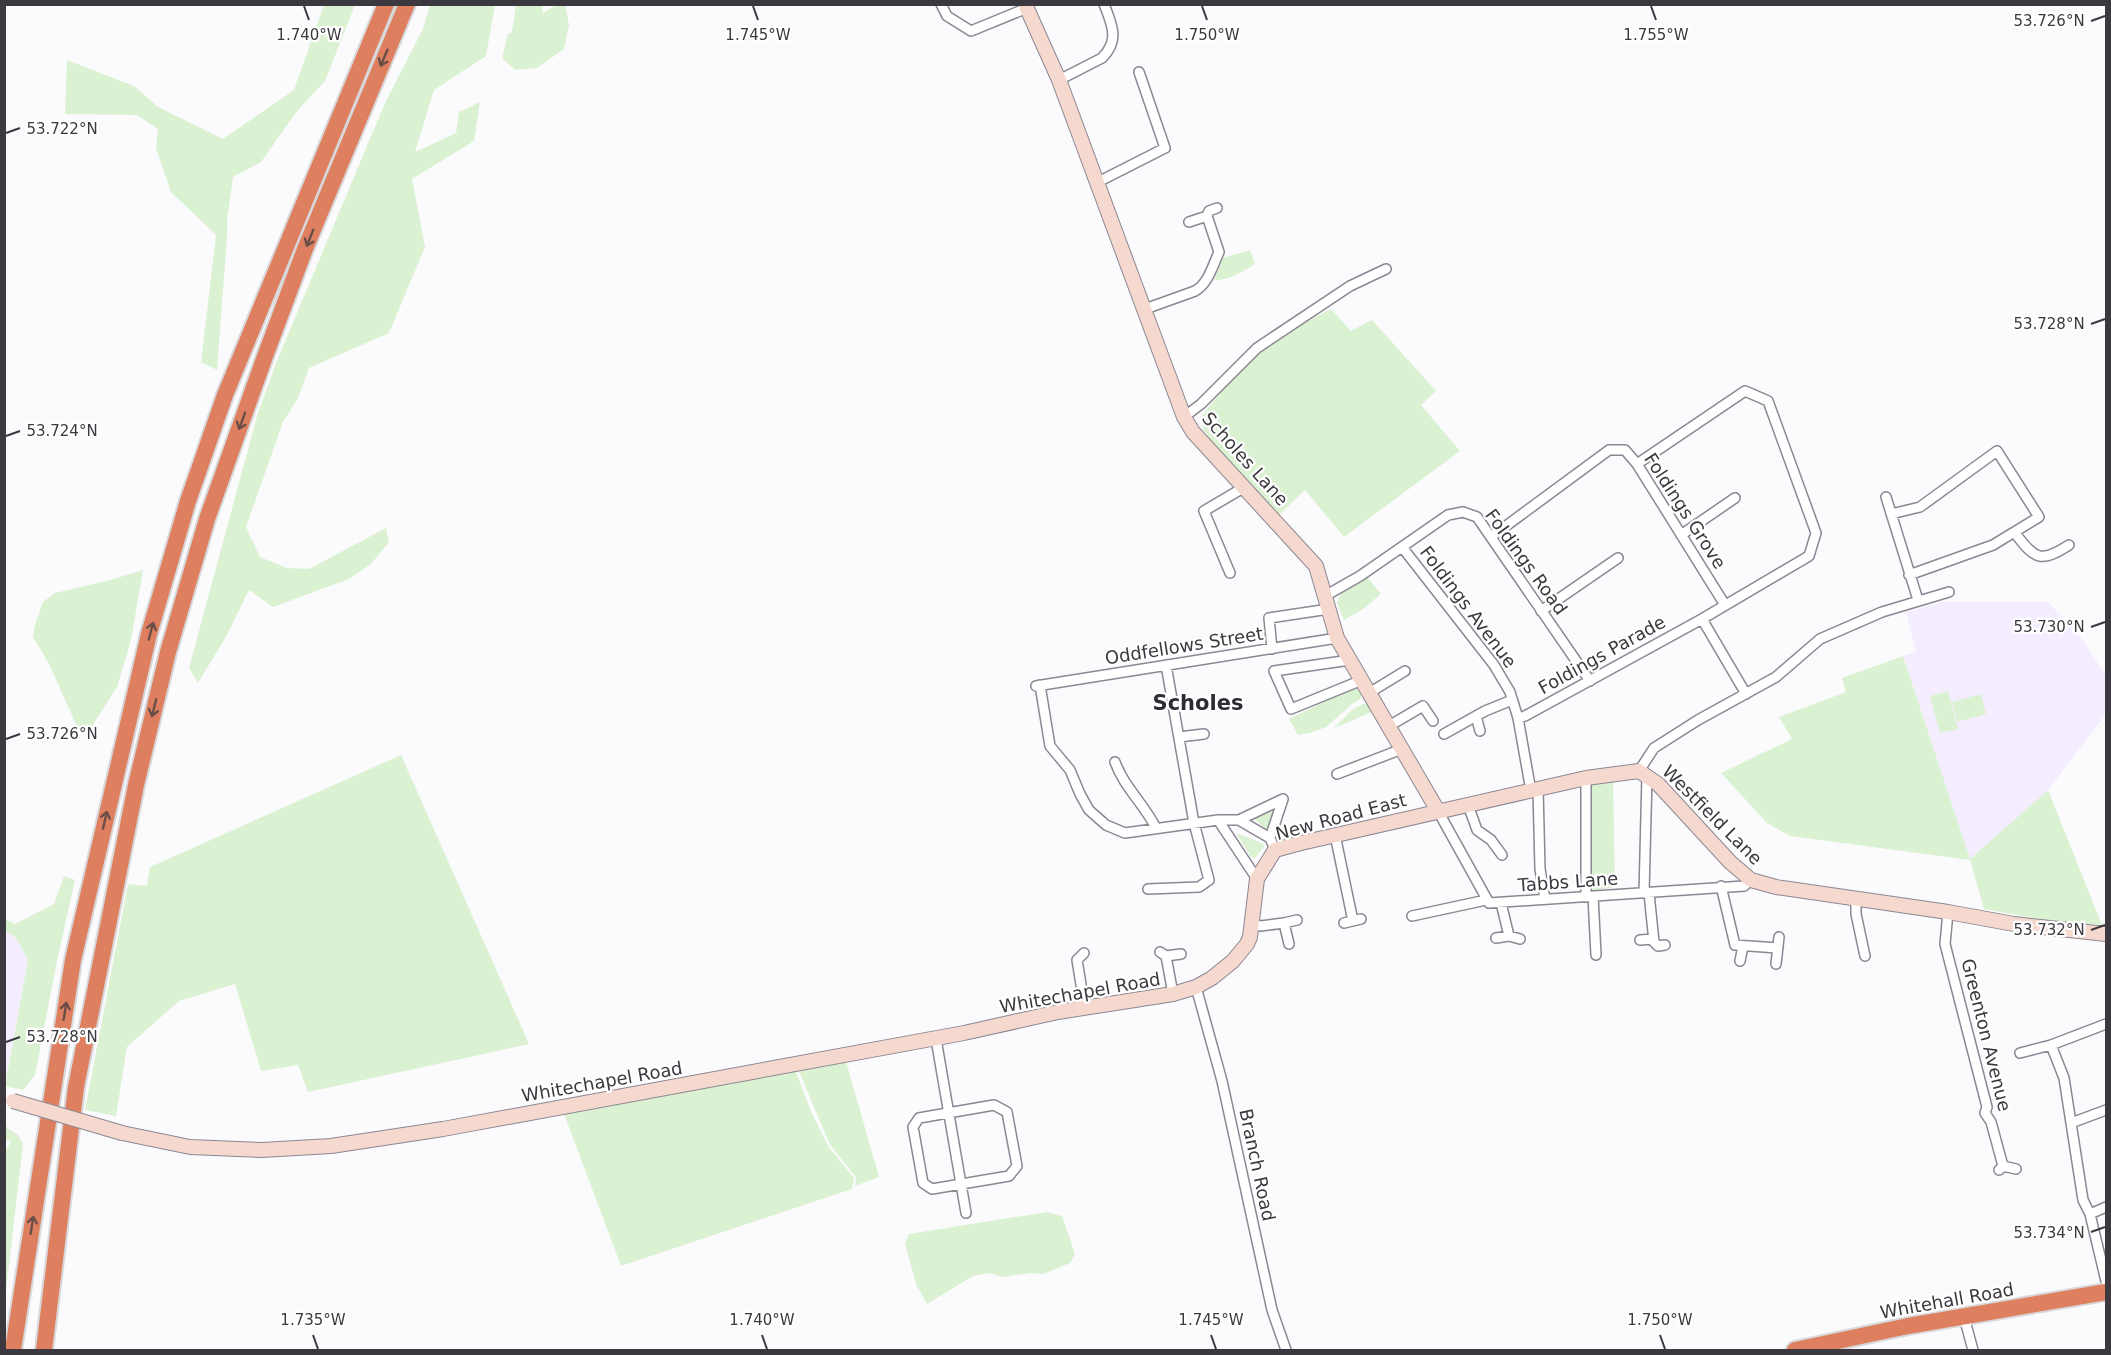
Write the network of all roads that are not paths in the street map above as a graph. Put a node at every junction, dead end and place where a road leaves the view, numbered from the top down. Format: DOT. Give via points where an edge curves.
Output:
graph roads {
  1 [pos="386,4"];
  2 [pos="407,4"];
  3 [pos="941,4"];
  4 [pos="1104,4"];
  5 [pos="1026,6"];
  6 [pos="1139,72"];
  7 [pos="1059,80"];
  8 [pos="1098,182"];
  9 [pos="1217,208"];
  10 [pos="1207,216"];
  11 [pos="1189,222"];
  12 [pos="1386,269"];
  13 [pos="1145,309"];
  14 [pos="1184,417"];
  15 [pos="1637,464"];
  16 [pos="1244,488"];
  17 [pos="1886,497"];
  18 [pos="1735,498"];
  19 [pos="1891,514"];
  20 [pos="2015,533"];
  21 [pos="1681,535"];
  22 [pos="1491,537"];
  23 [pos="2069,545"];
  24 [pos="1402,547"];
  25 [pos="1618,558"];
  26 [pos="1230,573"];
  27 [pos="1909,575"];
  28 [pos="1949,592"];
  29 [pos="1918,600"];
  30 [pos="1327,602"];
  31 [pos="1725,605"];
  32 [pos="1541,611"];
  33 [pos="1702,619"];
  34 [pos="1337,638"];
  35 [pos="1272,649"];
  36 [pos="1350,660"];
  37 [pos="1166,664"];
  38 [pos="1405,671"];
  39 [pos="1362,680"];
  40 [pos="1590,681"];
  41 [pos="1369,693"];
  42 [pos="1746,694"];
  43 [pos="1512,700"];
  44 [pos="1476,716"];
  45 [pos="1518,718"];
  46 [pos="1433,721"];
  47 [pos="1389,726"];
  48 [pos="1480,731"];
  49 [pos="1204,734"];
  50 [pos="1444,734"];
  51 [pos="1179,736"];
  52 [pos="1402,749"];
  53 [pos="1115,762"];
  54 [pos="1643,773"];
  55 [pos="1337,774"];
  56 [pos="1586,778"];
  57 [pos="1534,790"];
  58 [pos="1468,805"];
  59 [pos="1438,811"];
  60 [pos="1218,820"];
  61 [pos="1239,820"];
  62 [pos="1194,823"];
  63 [pos="1156,828"];
  64 [pos="1335,835"];
  65 [pos="1273,844"];
  66 [pos="1502,855"];
  67 [pos="1257,879"];
  68 [pos="1751,880"];
  69 [pos="1721,886"];
  70 [pos="1148,889"];
  71 [pos="1647,893"];
  72 [pos="1589,897"];
  73 [pos="1856,898"];
  74 [pos="1545,899"];
  75 [pos="1486,900"];
  76 [pos="1501,903"];
  77 [pos="1948,912"];
  78 [pos="1412,916"];
  79 [pos="1297,920"];
  80 [pos="1353,921"];
  81 [pos="1284,923"];
  82 [pos="1251,924"];
  83 [pos="2106,934"];
  84 [pos="1509,936"];
  85 [pos="1779,937"];
  86 [pos="1496,938"];
  87 [pos="1520,939"];
  88 [pos="1640,940"];
  89 [pos="1654,941"];
  90 [pos="1289,944"];
  91 [pos="1665,945"];
  92 [pos="1743,946"];
  93 [pos="1778,948"];
  94 [pos="1084,953"];
  95 [pos="1181,954"];
  96 [pos="1596,955"];
  97 [pos="1865,956"];
  98 [pos="1740,961"];
  99 [pos="1776,964"];
  100 [pos="1196,987"];
  101 [pos="1173,994"];
  102 [pos="1085,1009"];
  103 [pos="2106,1024"];
  104 [pos="936,1039"];
  105 [pos="2051,1046"];
  106 [pos="2020,1053"];
  107 [pos="9,1100"];
  108 [pos="2106,1110"];
  109 [pos="949,1113"];
  110 [pos="2071,1123"];
  111 [pos="2016,1169"];
  112 [pos="961,1184"];
  113 [pos="2106,1207"];
  114 [pos="966,1213"];
  115 [pos="2090,1215"];
  116 [pos="54,1261"];
  117 [pos="2106,1281"];
  118 [pos="2106,1292"];
  119 [pos="1964,1317"];
  120 [pos="15,1350"];
  121 [pos="44,1350"];
  122 [pos="51,1350"];
  123 [pos="1286,1350"];
  124 [pos="1795,1350"];
  125 [pos="1973,1350"];
  120 -- 1 [label="highway, one-way" via="73,960 149,634 188,501 225,395"];
  2 -- 116 [label="highway, one-way" via="264,358 207,519 168,652 136,785 76,1087"];
  3 -- 5 [label="street, Scholes Lane" via="947,16 971,31"];
  4 -- 7 [label="street" via="1114,32 1106,54"];
  5 -- 7 [label="main road, Scholes Lane"];
  6 -- 8 [label="street" via="1165,148"];
  7 -- 8 [label="main road, Scholes Lane"];
  8 -- 13 [label="main road, Scholes Lane"];
  9 -- 10 [label="street"];
  10 -- 11 [label="street"];
  10 -- 13 [label="street" via="1219,252 1202,287"];
  12 -- 14 [label="street" via="1350,286 1257,348"];
  13 -- 14 [label="main road, Scholes Lane"];
  14 -- 16 [label="main road, Scholes Lane"];
  15 -- 21 [label="street, Foldings Grove"];
  15 -- 22 [label="street, Foldings Grove" via="1625,450 1609,450"];
  15 -- 31 [label="street, Foldings Parade" via="1745,391 1768,402 1816,533 1809,556"];
  16 -- 26 [label="street" via="1204,512"];
  16 -- 30 [label="main road, Scholes Lane" via="1316,567"];
  17 -- 19 [label="street"];
  18 -- 21 [label="street"];
  19 -- 20 [label="street" via="1920,507 1997,451 2039,517"];
  19 -- 27 [label="street"];
  20 -- 23 [label="street" via="2027,550 2037,556 2051,557"];
  20 -- 27 [label="street"];
  21 -- 31 [label="street, Foldings Grove"];
  22 -- 24 [label="street, Foldings Road" via="1477,517 1463,512 1448,514"];
  22 -- 32 [label="street, Foldings Road"];
  24 -- 30 [label="street, Foldings Road"];
  24 -- 43 [label="street, Foldings Avenue" via="1494,665"];
  25 -- 32 [label="street"];
  27 -- 29 [label="street"];
  28 -- 29 [label="street"];
  29 -- 42 [label="street" via="1820,639 1776,677"];
  30 -- 34 [label="main road, Scholes Lane"];
  30 -- 35 [label="street" via="1269,618"];
  31 -- 33 [label="street, Foldings Parade"];
  32 -- 40 [label="street, Foldings Road"];
  33 -- 40 [label="street, Foldings Parade"];
  33 -- 42 [label="street"];
  34 -- 35 [label="street, Oddfellows Street"];
  34 -- 36 [label="main road, Scholes Lane"];
  35 -- 37 [label="street, Oddfellows Street"];
  36 -- 39 [label="main road, Scholes Lane"];
  36 -- 39 [label="street" via="1274,671 1291,709"];
  37 -- 51 [label="street"];
  37 -- 63 [label="street, Oddfellows Street" via="1038,686 1050,746 1070,770 1089,810 1106,825 1125,833"];
  38 -- 41 [label="street"];
  39 -- 41 [label="main road, Scholes Lane"];
  40 -- 45 [label="street, Foldings Parade"];
  41 -- 47 [label="main road, Scholes Lane"];
  42 -- 54 [label="street" via="1653,748"];
  43 -- 44 [label="street"];
  43 -- 45 [label="street, Foldings Avenue"];
  44 -- 48 [label="street"];
  44 -- 50 [label="street"];
  45 -- 57 [label="street, Foldings Avenue"];
  46 -- 47 [label="street" via="1424,706"];
  47 -- 52 [label="main road, Scholes Lane"];
  49 -- 51 [label="street"];
  51 -- 62 [label="street"];
  52 -- 55 [label="street"];
  52 -- 59 [label="main road, Scholes Lane"];
  53 -- 63 [label="street" via="1121,778"];
  54 -- 56 [label="main road, Westfield Lane"];
  54 -- 68 [label="main road, Westfield Lane" via="1658,783"];
  54 -- 71 [label="street"];
  56 -- 57 [label="main road, Westfield Lane"];
  56 -- 72 [label="street"];
  57 -- 58 [label="main road, Westfield Lane"];
  57 -- 74 [label="street, Foldings Avenue"];
  58 -- 59 [label="main road, Westfield Lane"];
  58 -- 66 [label="street" via="1477,830"];
  59 -- 64 [label="main road, New Road East"];
  59 -- 75 [label="street"];
  60 -- 61 [label="street"];
  60 -- 62 [label="street"];
  60 -- 67 [label="street"];
  61 -- 65 [label="street"];
  61 -- 65 [label="street" via="1283,799"];
  62 -- 63 [label="street"];
  62 -- 70 [label="street" via="1209,880 1199,887"];
  64 -- 65 [label="main road, New Road East"];
  64 -- 80 [label="street"];
  65 -- 67 [label="main road, New Road East"];
  67 -- 82 [label="main road, New Road East"];
  68 -- 69 [label="street, Tabbs Lane" via="1744,886"];
  68 -- 73 [label="main road, Westfield Lane"];
  69 -- 71 [label="street, Tabbs Lane"];
  69 -- 92 [label="street" via="1735,945"];
  71 -- 72 [label="street, Tabbs Lane"];
  71 -- 89 [label="street"];
  72 -- 74 [label="street, Tabbs Lane"];
  72 -- 96 [label="street"];
  73 -- 77 [label="main road, Westfield Lane"];
  73 -- 97 [label="street"];
  74 -- 76 [label="street, Tabbs Lane"];
  75 -- 76 [label="street, Tabbs Lane"];
  75 -- 78 [label="street"];
  76 -- 84 [label="street"];
  77 -- 83 [label="main road, Westfield Lane"];
  77 -- 111 [label="street, Greenton Avenue" via="1945,944 1988,1107 1985,1113 1991,1122 2001,1168"];
  79 -- 81 [label="street"];
  81 -- 82 [label="street"];
  81 -- 90 [label="street"];
  82 -- 100 [label="main road, New Road East" via="1247,944 1238,956"];
  84 -- 86 [label="street"];
  84 -- 87 [label="street"];
  85 -- 93 [label="street"];
  88 -- 89 [label="street"];
  89 -- 91 [label="street" via="1658,946"];
  92 -- 93 [label="street"];
  92 -- 98 [label="street"];
  93 -- 99 [label="street"];
  94 -- 102 [label="street" via="1077,960"];
  95 -- 101 [label="street" via="1163,954"];
  100 -- 101 [label="main road, Whitechapel Road"];
  100 -- 123 [label="street, Branch Road" via="1222,1081 1272,1310"];
  101 -- 102 [label="main road, Whitechapel Road"];
  102 -- 104 [label="main road, Whitechapel Road"];
  103 -- 105 [label="street"];
  104 -- 107 [label="main road, Whitechapel Road, bridge" via="452,1128 331,1146 264,1150 190,1147 122,1133"];
  104 -- 109 [label="street"];
  105 -- 106 [label="street"];
  105 -- 110 [label="street" via="2064,1078"];
  108 -- 110 [label="street"];
  109 -- 112 [label="street"];
  109 -- 112 [label="street" via="919,1118 913,1127 923,1183 932,1188"];
  109 -- 112 [label="street" via="994,1105 1007,1112 1017,1166 1009,1176"];
  110 -- 115 [label="street" via="2083,1200"];
  112 -- 114 [label="street"];
  113 -- 115 [label="street"];
  115 -- 117 [label="street"];
  116 -- 121 [label="highway"];
  116 -- 122 [label="highway"];
  118 -- 119 [label="highway, Whitehall Road"];
  119 -- 124 [label="highway, Whitehall Road"];
  119 -- 125 [label="street"];
}
